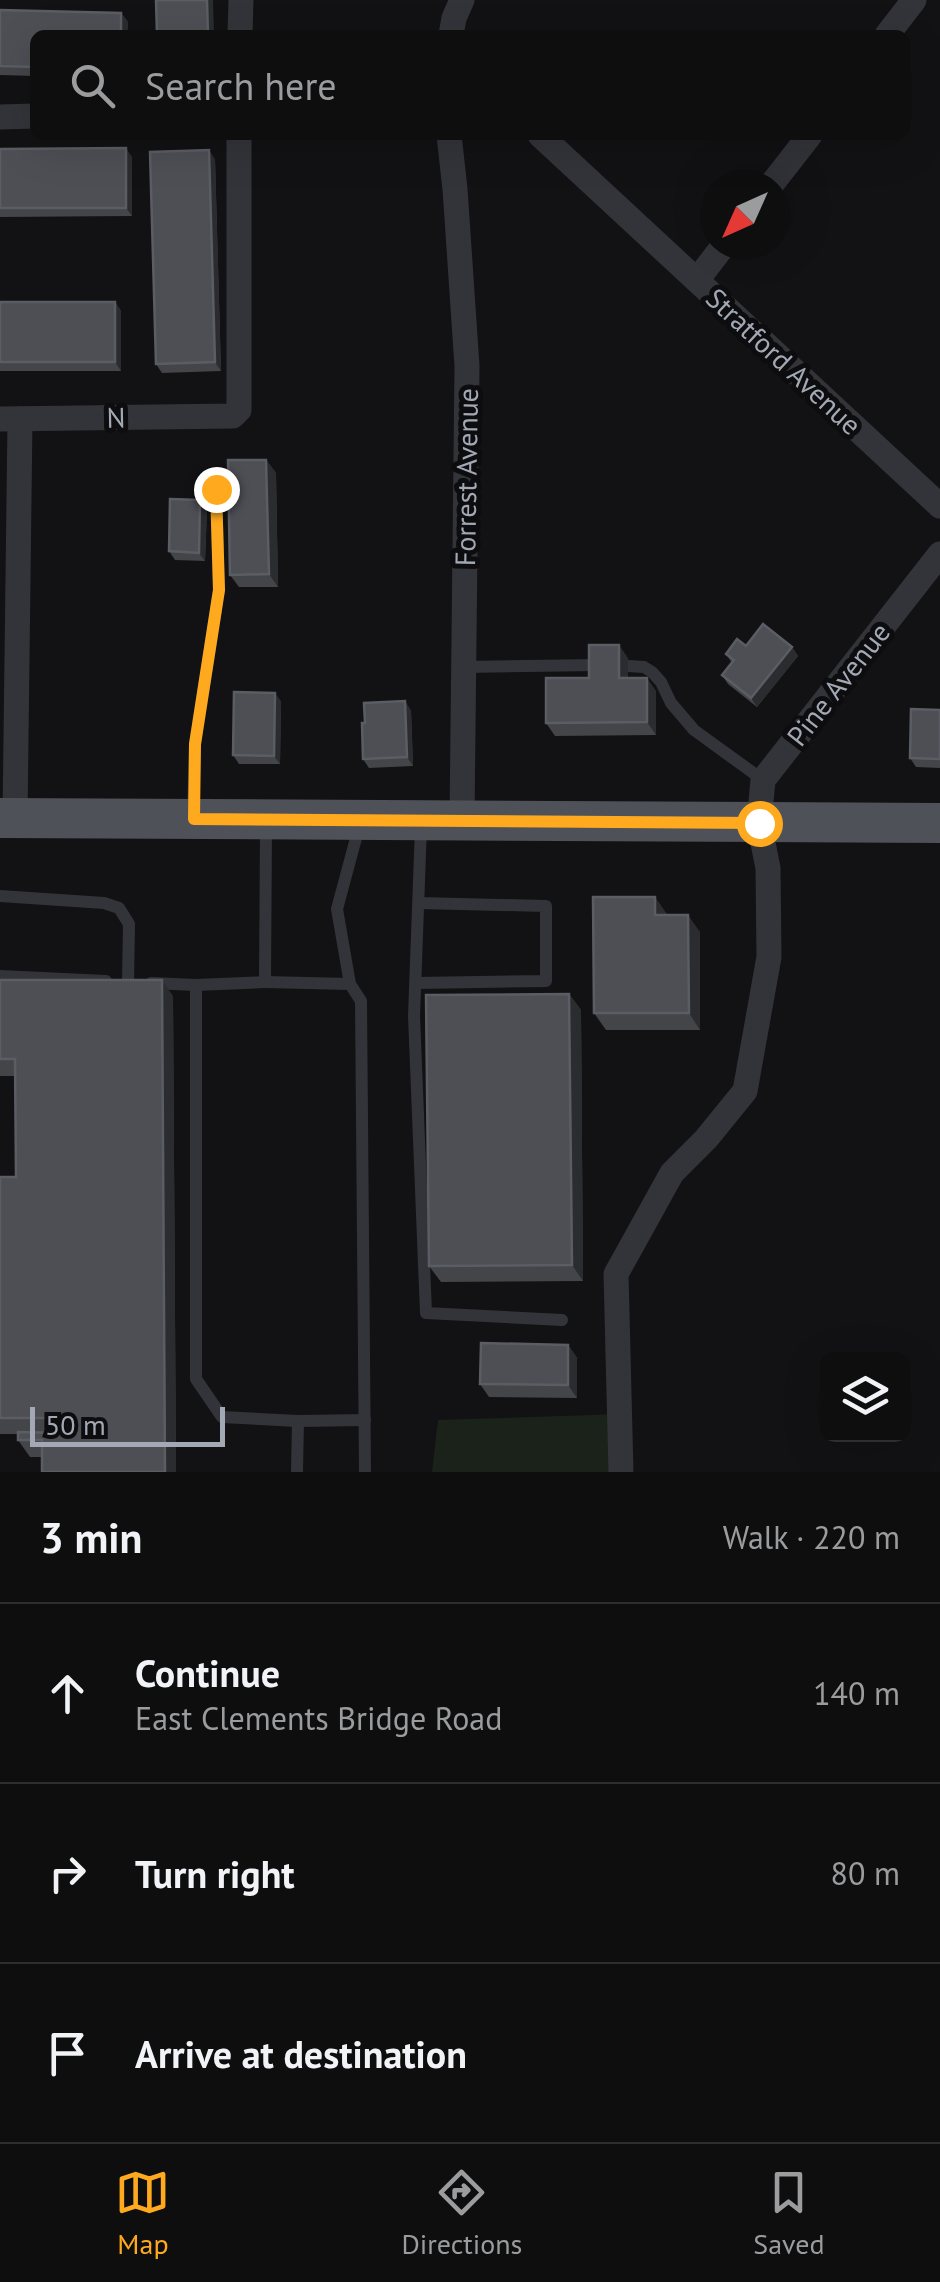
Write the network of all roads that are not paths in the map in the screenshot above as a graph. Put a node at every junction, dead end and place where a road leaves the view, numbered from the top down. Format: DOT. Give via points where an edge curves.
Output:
graph roads {
  1 [pos="241,0"];
  2 [pos="462,0"];
  3 [pos="914,0"];
  4 [pos="240,30"];
  5 [pos="452,30"];
  6 [pos="891,30"];
  7 [pos="30,116"];
  8 [pos="0,117"];
  9 [pos="239,140"];
  10 [pos="450,140"];
  11 [pos="545,140"];
  12 [pos="806,140"];
  13 [pos="783,170"];
  14 [pos="712,260"];
  15 [pos="697,280"];
  16 [pos="10,419"];
  17 [pos="216,489"];
  18 [pos="940,506"];
  19 [pos="940,554"];
  20 [pos="598,665"];
  21 [pos="628,666"];
  22 [pos="464,667"];
  23 [pos="763,780"];
  24 [pos="8,818"];
  25 [pos="266,818"];
  26 [pos="194,819"];
  27 [pos="361,819"];
  28 [pos="422,820"];
  29 [pos="462,820"];
  30 [pos="759,823"];
  31 [pos="940,823"];
  32 [pos="0,896"];
  33 [pos="418,903"];
  34 [pos="0,976"];
  35 [pos="128,982"];
  36 [pos="265,982"];
  37 [pos="416,983"];
  38 [pos="196,984"];
  39 [pos="350,984"];
  40 [pos="562,1320"];
  41 [pos="365,1420"];
  42 [pos="298,1421"];
  43 [pos="296,1472"];
  44 [pos="365,1472"];
  45 [pos="621,1472"];
  1 -- 4 [label="street"];
  2 -- 5 [label="street"];
  3 -- 6 [label="street"];
  7 -- 8 [label="street"];
  9 -- 16 [label="street, N" via="240,410 233,416"];
  10 -- 22 [label="street, Forrest Avenue" via="467,366"];
  11 -- 15 [label="street, Stratford Avenue"];
  12 -- 13 [label="street"];
  14 -- 15 [label="street"];
  15 -- 18 [label="street, Stratford Avenue"];
  16 -- 24 [label="street"];
  17 -- 26 [label="lane" via="219,590 195,744"];
  19 -- 23 [label="street, Pine Avenue"];
  20 -- 22 [label="lane"];
  21 -- 23 [label="lane" via="652,672 694,730"];
  22 -- 29 [label="street, Forrest Avenue"];
  23 -- 30 [label="street"];
  24 -- 26 [label="main road"];
  25 -- 26 [label="main road"];
  25 -- 27 [label="main road"];
  25 -- 36 [label="lane"];
  27 -- 28 [label="main road"];
  27 -- 39 [label="lane" via="337,909"];
  28 -- 29 [label="main road"];
  28 -- 33 [label="lane"];
  29 -- 30 [label="main road"];
  30 -- 31 [label="main road"];
  30 -- 45 [label="street" via="768,868 769,957 745,1091 672,1174 616,1274"];
  32 -- 35 [label="lane" via="119,908 129,924"];
  33 -- 37 [label="lane"];
  33 -- 37 [label="lane" via="546,906 546,981"];
  34 -- 35 [label="lane"];
  35 -- 38 [label="lane"];
  36 -- 38 [label="lane"];
  36 -- 39 [label="lane"];
  37 -- 40 [label="lane" via="426,1313"];
  38 -- 42 [label="lane" via="196,1379 222,1417"];
  39 -- 41 [label="lane" via="361,1001"];
  41 -- 42 [label="lane"];
  41 -- 44 [label="lane"];
  42 -- 43 [label="lane"];
}
